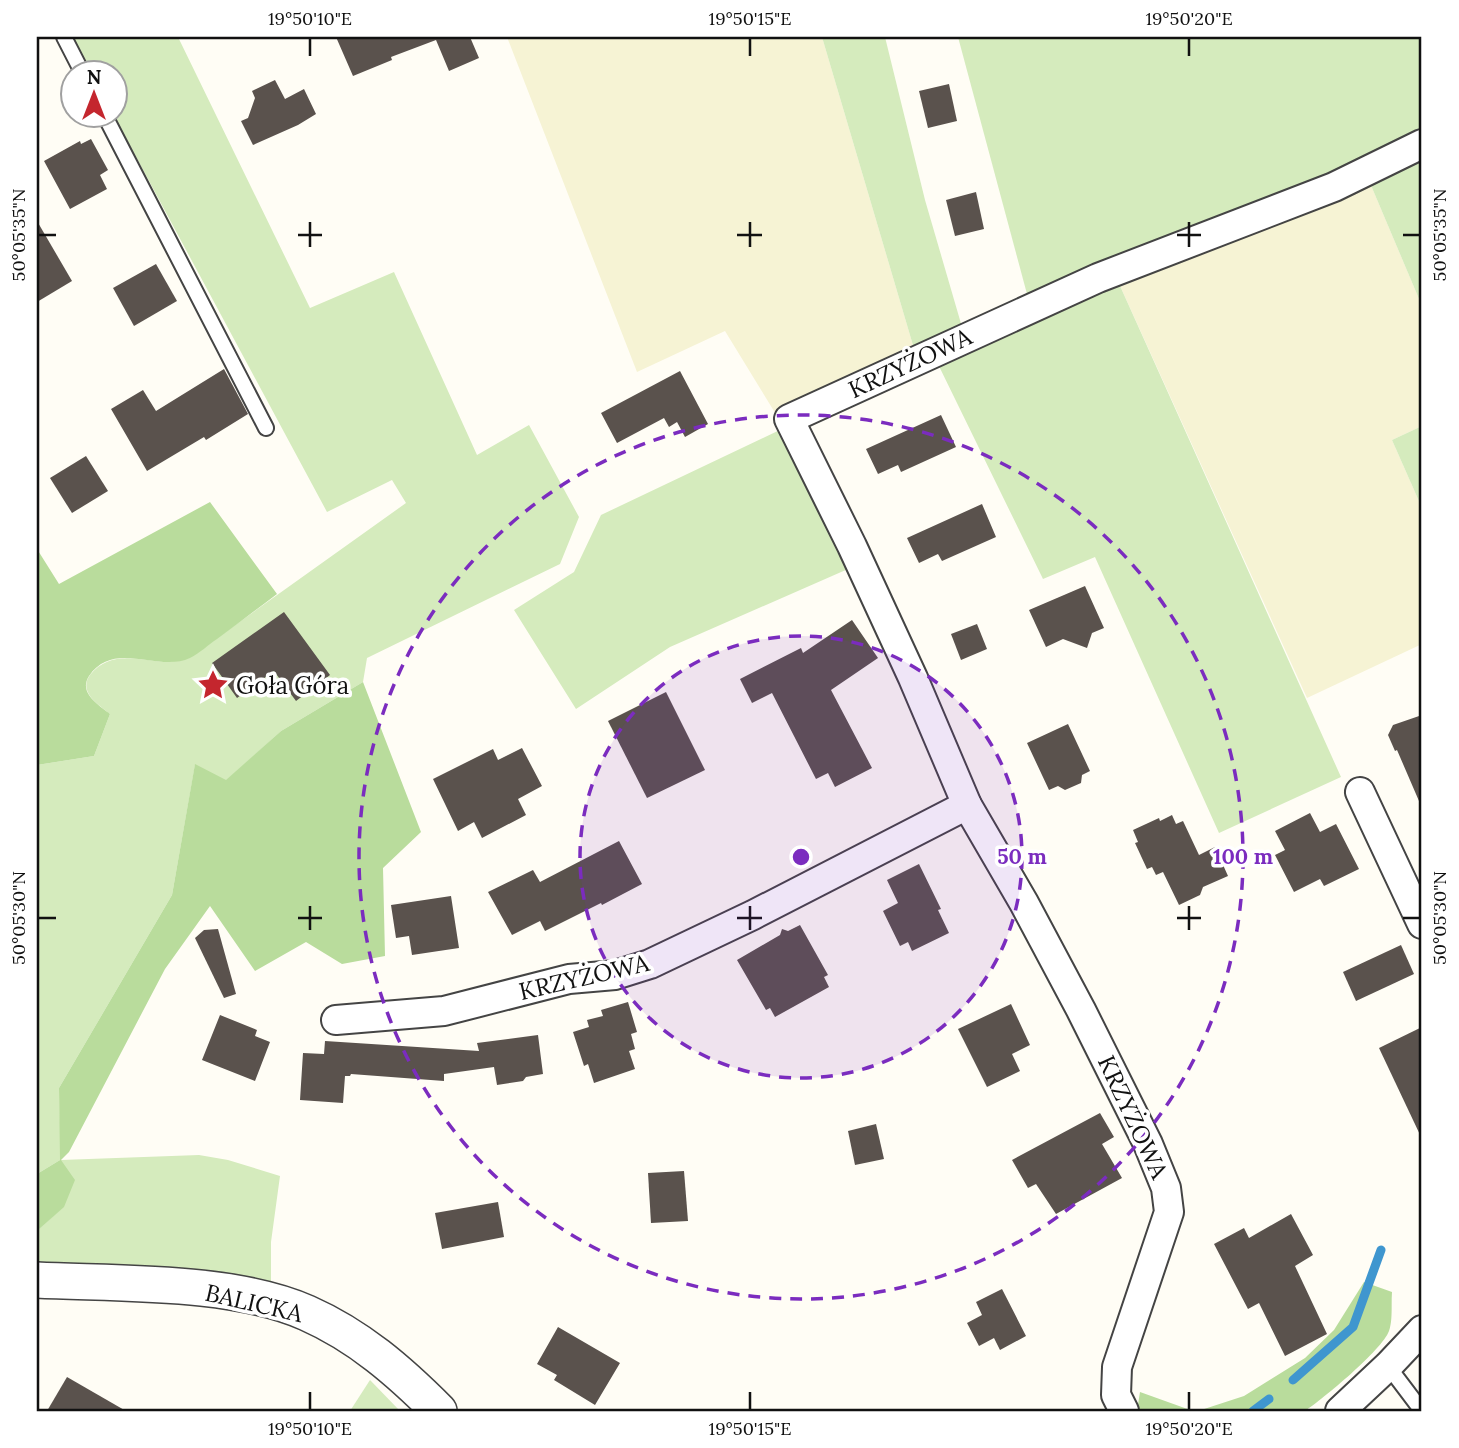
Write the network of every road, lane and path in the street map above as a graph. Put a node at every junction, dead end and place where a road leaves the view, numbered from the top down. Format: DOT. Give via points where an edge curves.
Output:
graph roads {
  1 [pos="64,37"];
  2 [pos="76,60"];
  3 [pos="111,130"];
  4 [pos="1422,144"];
  5 [pos="266,428"];
  6 [pos="1360,792"];
  7 [pos="967,805"];
  8 [pos="1422,924"];
  9 [pos="336,1020"];
  10 [pos="37,1280"];
  11 [pos="1422,1330"];
  12 [pos="1388,1366"];
  13 [pos="439,1411"];
  14 [pos="1124,1411"];
  15 [pos="1340,1411"];
  16 [pos="1422,1411"];
  1 -- 2 [label="lane"];
  3 -- 5 [label="lane"];
  4 -- 7 [label="street, KRZYŻOWA" via="1334,187 1098,278 789,419 874,594"];
  6 -- 8 [label="street"];
  7 -- 9 [label="street, KRZYŻOWA" via="650,964 444,1011"];
  7 -- 14 [label="street, KRZYŻOWA" via="1081,1010 1166,1188 1169,1212 1117,1367 1116,1395"];
  10 -- 13 [label="street, BALICKA" via="233,1293 305,1312 361,1342"];
  11 -- 12 [label="street"];
  12 -- 15 [label="street"];
  12 -- 16 [label="lane"];
}
